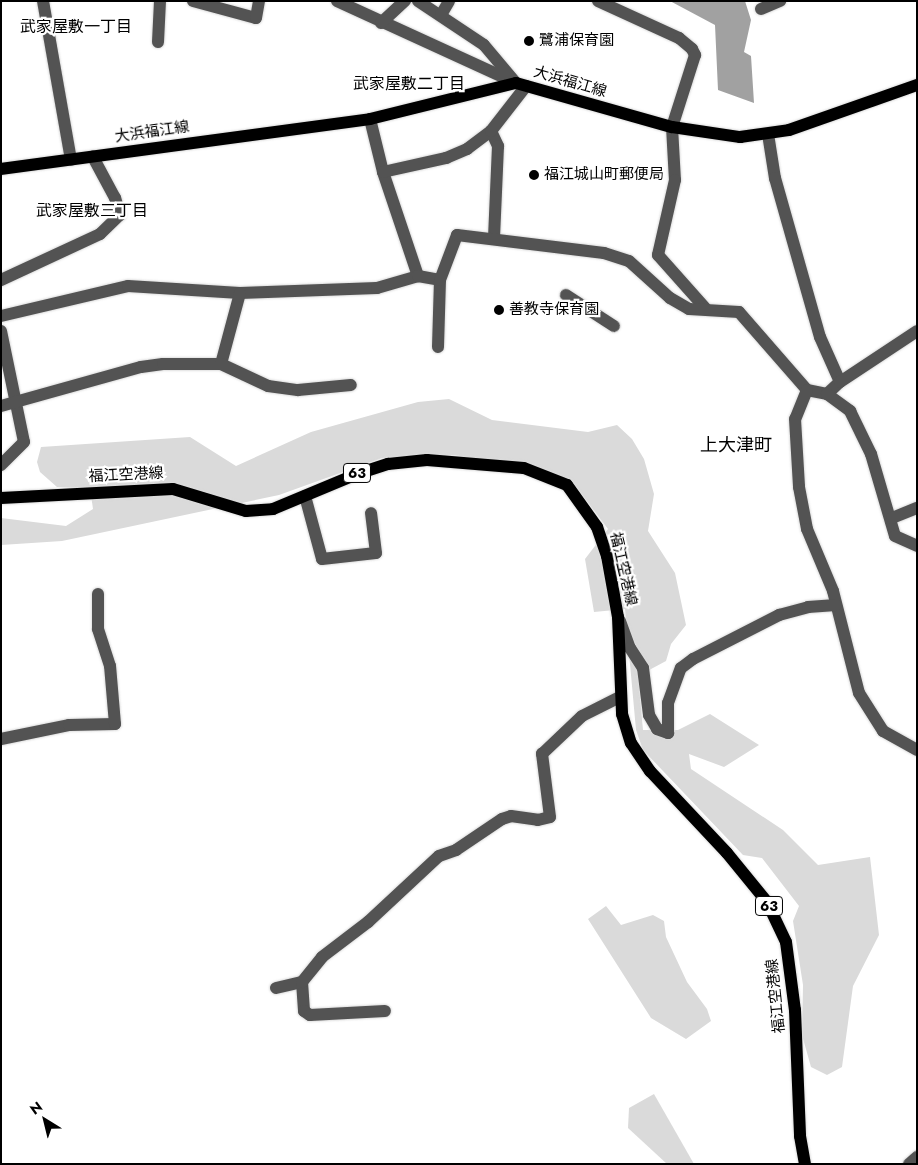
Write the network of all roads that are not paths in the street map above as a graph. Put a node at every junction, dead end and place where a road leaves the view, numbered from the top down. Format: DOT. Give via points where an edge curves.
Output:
graph roads {
  1 [pos="43,1"];
  2 [pos="160,1"];
  3 [pos="193,1"];
  4 [pos="259,1"];
  5 [pos="337,1"];
  6 [pos="405,1"];
  7 [pos="418,1"];
  8 [pos="449,1"];
  9 [pos="598,1"];
  10 [pos="780,1"];
  11 [pos="762,9"];
  12 [pos="441,15"];
  13 [pos="381,23"];
  14 [pos="158,42"];
  15 [pos="521,84"];
  16 [pos="917,85"];
  17 [pos="370,119"];
  18 [pos="672,127"];
  19 [pos="491,132"];
  20 [pos="768,134"];
  21 [pos="93,157"];
  22 [pos="72,160"];
  23 [pos="1,169"];
  24 [pos="383,172"];
  25 [pos="494,239"];
  26 [pos="418,276"];
  27 [pos="1,280"];
  28 [pos="440,280"];
  29 [pos="240,293"];
  30 [pos="566,295"];
  31 [pos="705,308"];
  32 [pos="1,316"];
  33 [pos="614,326"];
  34 [pos="1,331"];
  35 [pos="917,331"];
  36 [pos="438,346"];
  37 [pos="220,364"];
  38 [pos="840,382"];
  39 [pos="351,385"];
  40 [pos="807,390"];
  41 [pos="827,394"];
  42 [pos="16,402"];
  43 [pos="1,406"];
  44 [pos="1,465"];
  45 [pos="305,496"];
  46 [pos="1,498"];
  47 [pos="917,508"];
  48 [pos="371,513"];
  49 [pos="892,518"];
  50 [pos="917,546"];
  51 [pos="98,594"];
  52 [pos="836,605"];
  53 [pos="618,617"];
  54 [pos="620,697"];
  55 [pos="1,739"];
  56 [pos="917,750"];
  57 [pos="302,982"];
  58 [pos="276,988"];
  59 [pos="385,1011"];
  60 [pos="917,1158"];
  61 [pos="805,1164"];
  62 [pos="909,1164"];
  1 -- 22 [label="street"];
  2 -- 14 [label="street"];
  3 -- 4 [label="street" via="256,18"];
  5 -- 13 [label="street"];
  6 -- 13 [label="street"];
  7 -- 12 [label="street"];
  8 -- 12 [label="street"];
  9 -- 18 [label="street" via="679,38 692,49 694,55"];
  10 -- 11 [label="street"];
  12 -- 15 [label="street" via="484,45"];
  13 -- 15 [label="street"];
  15 -- 17 [label="main road, 大浜福江線"];
  15 -- 18 [label="main road, 大浜福江線"];
  15 -- 19 [label="street"];
  16 -- 20 [label="main road, 大浜福江線" via="789,130"];
  17 -- 21 [label="main road, 大浜福江線"];
  17 -- 24 [label="street"];
  18 -- 20 [label="main road, 大浜福江線" via="740,137"];
  18 -- 31 [label="street" via="675,180 658,255"];
  19 -- 24 [label="street" via="467,149 446,158"];
  19 -- 25 [label="street" via="498,146"];
  20 -- 38 [label="street" via="774,178 820,337"];
  21 -- 22 [label="main road, 大浜福江線"];
  21 -- 27 [label="street" via="115,198 120,215 100,234"];
  22 -- 23 [label="main road, 大浜福江線"];
  24 -- 26 [label="street"];
  25 -- 28 [label="street" via="457,235"];
  25 -- 31 [label="street" via="604,253 620,258 629,261 670,298 689,309"];
  26 -- 28 [label="street"];
  26 -- 29 [label="street" via="377,288"];
  28 -- 36 [label="street"];
  29 -- 32 [label="street" via="128,286"];
  29 -- 37 [label="street"];
  30 -- 33 [label="street"];
  31 -- 40 [label="street" via="739,312"];
  34 -- 42 [label="street"];
  35 -- 38 [label="street"];
  37 -- 39 [label="street" via="268,386 298,390"];
  37 -- 42 [label="street" via="141,367"];
  38 -- 41 [label="street"];
  40 -- 41 [label="street"];
  40 -- 52 [label="street" via="795,419 799,487 806,529"];
  41 -- 49 [label="street" via="850,411 871,454"];
  42 -- 43 [label="street"];
  42 -- 44 [label="street" via="24,442"];
  45 -- 46 [label="main road, 福江空港線 / 63" via="273,509 246,511 173,489"];
  45 -- 48 [label="street" via="322,559 376,553"];
  45 -- 53 [label="main road, 福江空港線 / 63" via="388,464 427,460 524,468 541,474 567,485 597,527"];
  47 -- 49 [label="street"];
  49 -- 50 [label="street" via="895,536"];
  51 -- 55 [label="street" via="98,629 110,666 115,724 69,725"];
  52 -- 53 [label="street" via="808,607 779,615 693,659 682,668 668,704 668,733 657,729 649,715 643,668 630,648"];
  52 -- 56 [label="street" via="860,693 883,731"];
  53 -- 54 [label="main road, 福江空港線 / 63"];
  54 -- 57 [label="street" via="582,716 542,754 550,818 538,820 511,816 502,819 456,850 439,856 373,917 322,957"];
  54 -- 61 [label="main road, 福江空港線 / 63" via="624,726 638,754 740,868 767,902 780,927 790,956 796,1010 800,1136"];
  57 -- 58 [label="street"];
  57 -- 59 [label="street" via="304,1011 310,1015"];
  60 -- 62 [label="street"];
}
